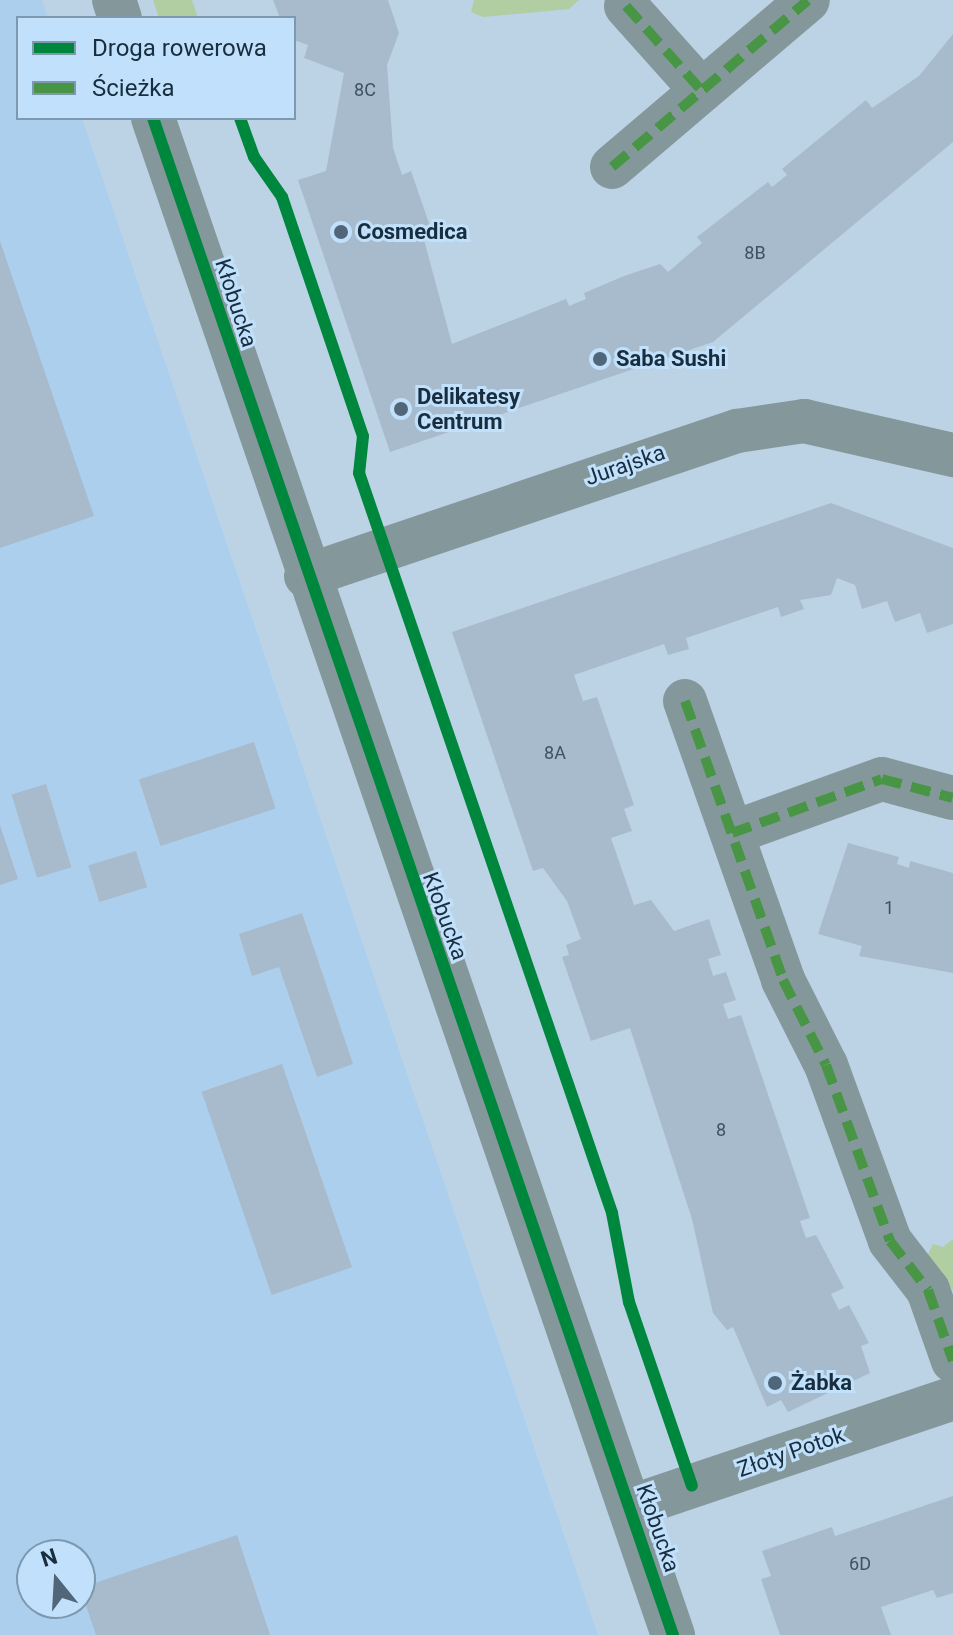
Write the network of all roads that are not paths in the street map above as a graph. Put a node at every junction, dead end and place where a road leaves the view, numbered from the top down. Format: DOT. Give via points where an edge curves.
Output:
graph roads {
  1 [pos="808,0"];
  2 [pos="626,6"];
  3 [pos="701,90"];
  4 [pos="154,120"];
  5 [pos="612,167"];
  6 [pos="953,455"];
  7 [pos="306,576"];
  8 [pos="685,701"];
  9 [pos="953,798"];
  10 [pos="732,833"];
  11 [pos="953,1361"];
  12 [pos="953,1398"];
  13 [pos="630,1507"];
  14 [pos="673,1635"];
  1 -- 3 [label="street"];
  2 -- 3 [label="street"];
  3 -- 5 [label="street"];
  4 -- 7 [label="street, Kłobucka"];
  6 -- 7 [label="street, Jurajska" via="804,421 737,431"];
  7 -- 13 [label="street, Kłobucka"];
  8 -- 10 [label="street"];
  9 -- 10 [label="street" via="882,779"];
  10 -- 11 [label="street" via="890,1241 928,1290"];
  12 -- 13 [label="street, Złoty Potok"];
  13 -- 14 [label="street, Kłobucka"];
}
